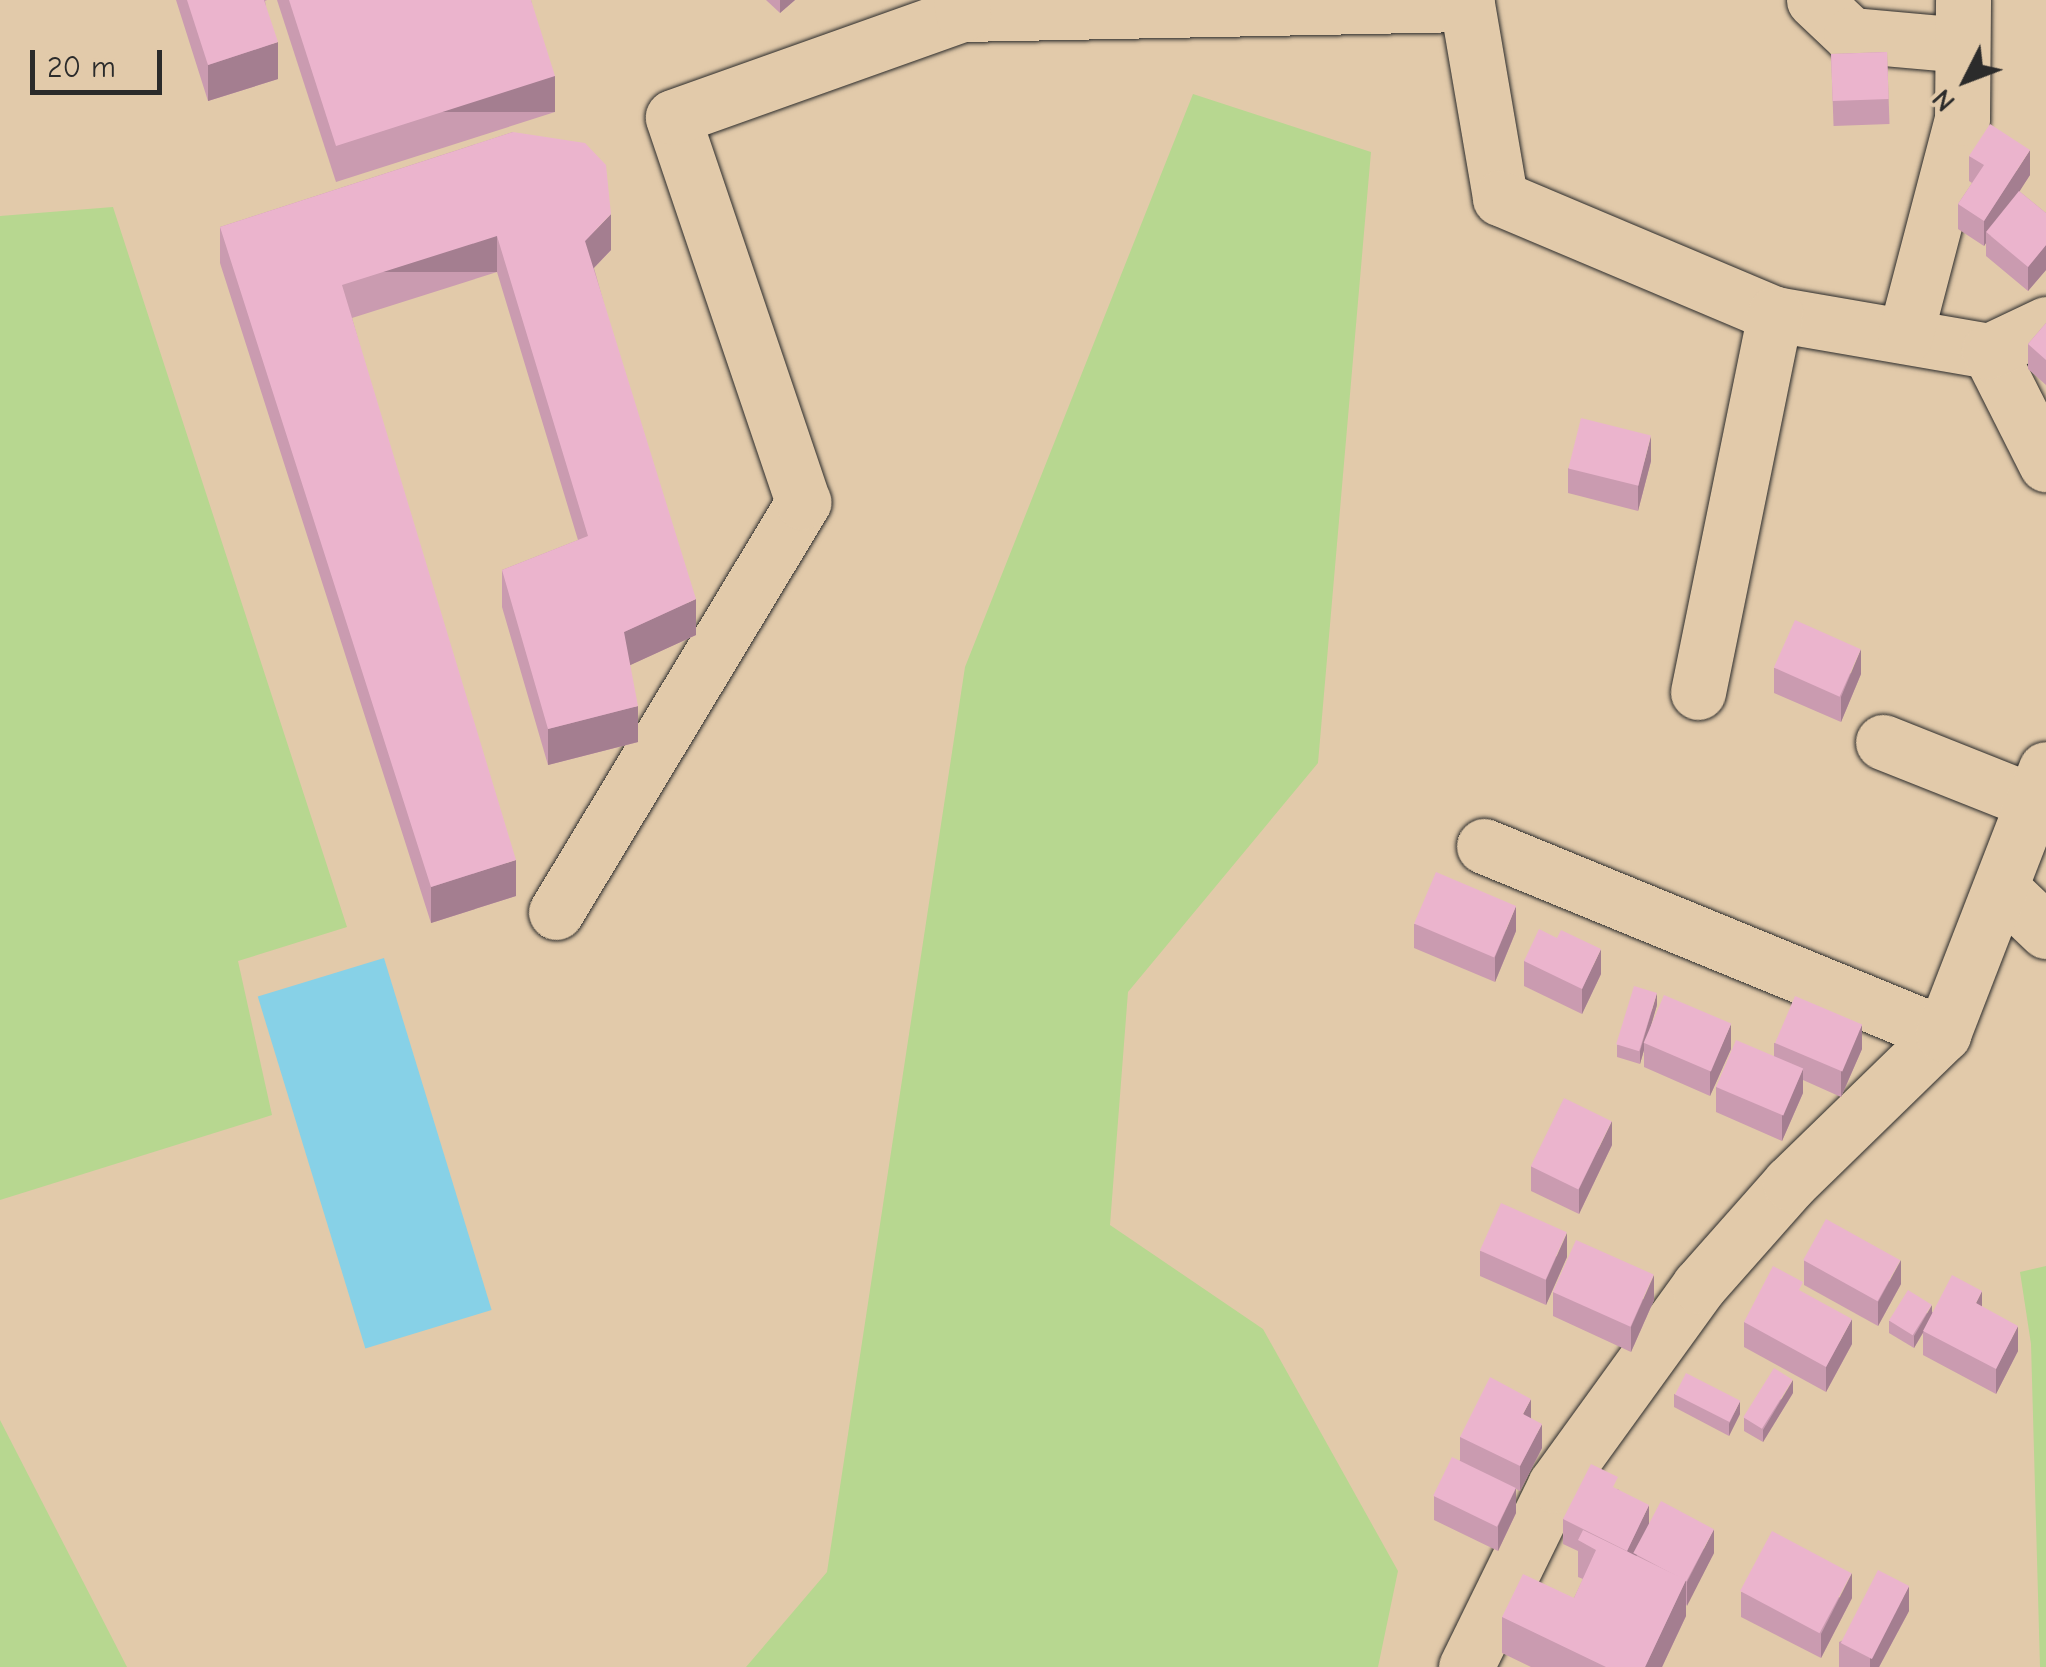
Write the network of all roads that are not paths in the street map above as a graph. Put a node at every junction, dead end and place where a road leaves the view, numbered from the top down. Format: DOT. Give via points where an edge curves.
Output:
graph roads {
  1 [pos="1814,0"];
  2 [pos="962,7"];
  3 [pos="1963,22"];
  4 [pos="1775,314"];
  5 [pos="2046,324"];
  6 [pos="1905,336"];
  7 [pos="1989,351"];
  8 [pos="2046,464"];
  9 [pos="1698,692"];
  10 [pos="1884,742"];
  11 [pos="2040,786"];
  12 [pos="1484,846"];
  13 [pos="2002,889"];
  14 [pos="556,912"];
  15 [pos="2046,931"];
  16 [pos="1943,1034"];
  17 [pos="1474,1665"];
  1 -- 3 [label="street" via="1851,35"];
  2 -- 4 [label="street" via="1467,4 1500,198"];
  2 -- 14 [label="street" via="674,116 803,502"];
  3 -- 6 [label="street" via="1962,118"];
  4 -- 6 [label="street"];
  4 -- 9 [label="street"];
  5 -- 7 [label="street"];
  6 -- 7 [label="street"];
  7 -- 8 [label="street"];
  10 -- 11 [label="street"];
  11 -- 13 [label="street"];
  12 -- 16 [label="street"];
  13 -- 15 [label="street"];
  13 -- 16 [label="street"];
  16 -- 17 [label="street" via="1790,1183 1699,1286 1554,1484"];
}
